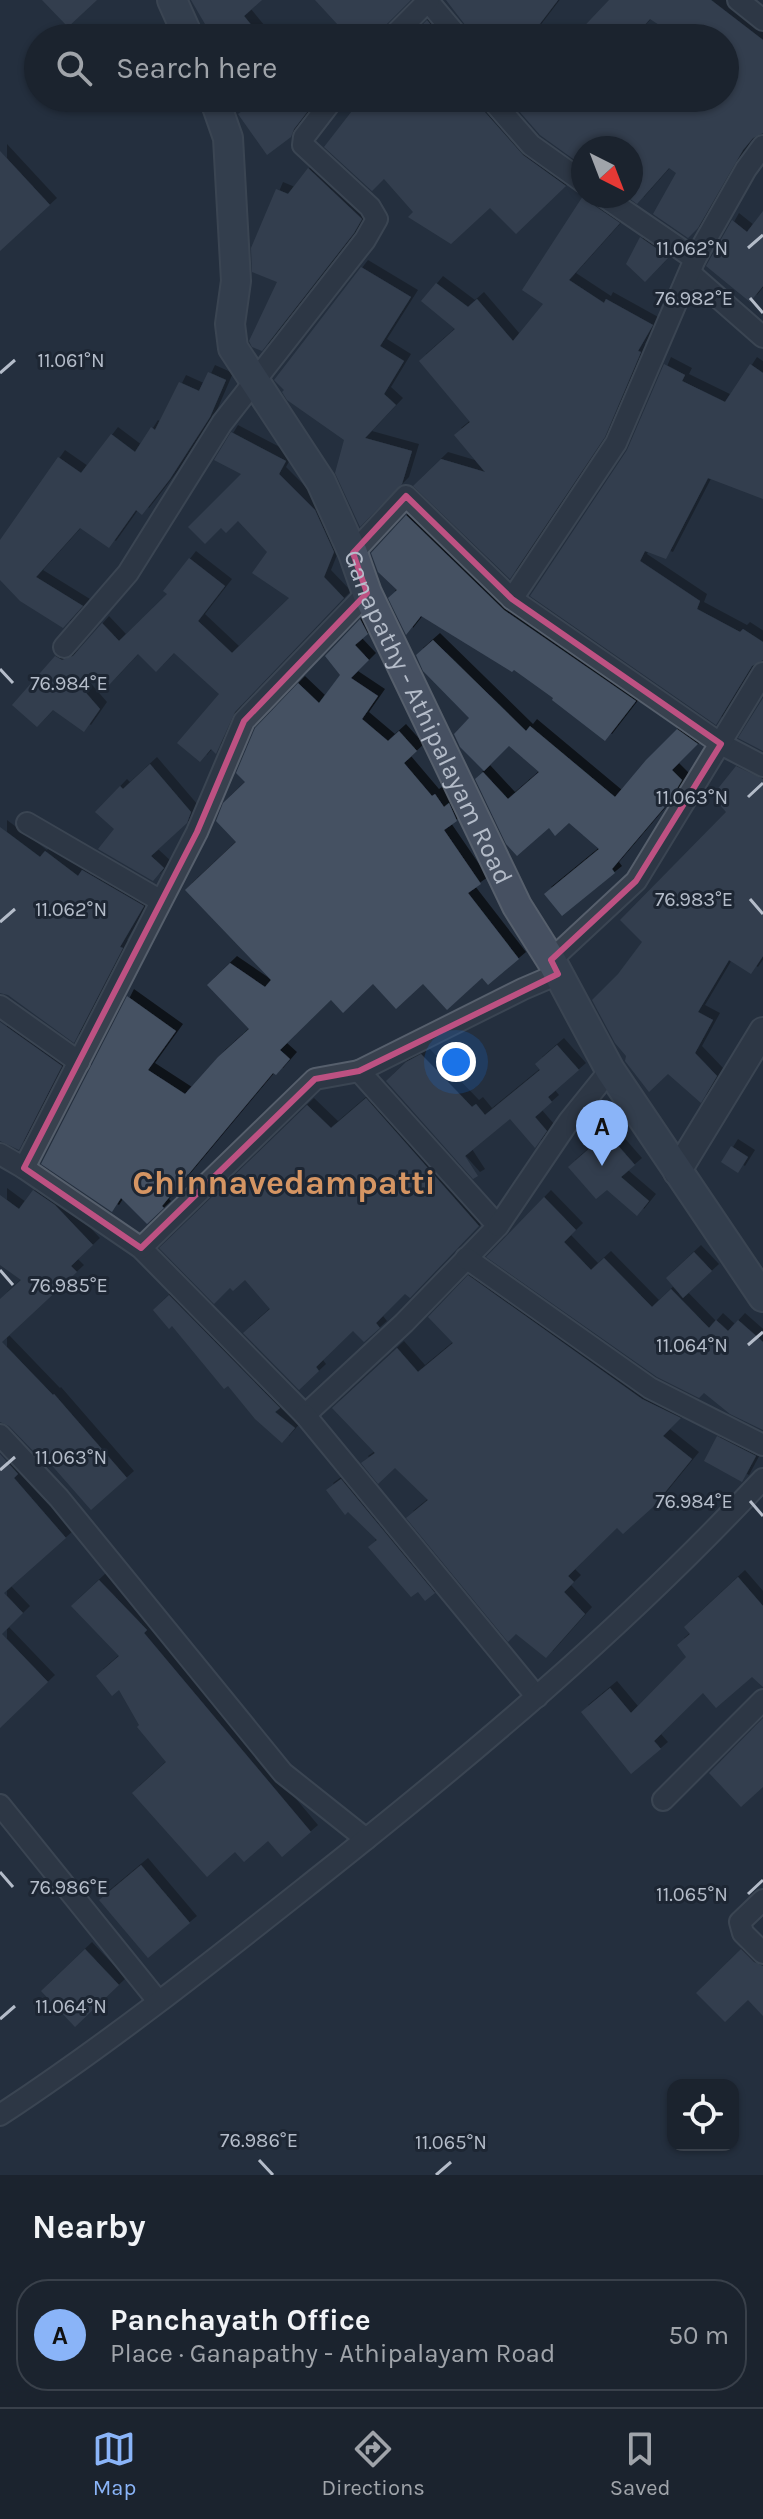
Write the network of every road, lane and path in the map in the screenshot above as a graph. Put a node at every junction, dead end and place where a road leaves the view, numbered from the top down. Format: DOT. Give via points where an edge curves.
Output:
graph roads {
  1 [pos="172,0"];
  2 [pos="738,0"];
  3 [pos="429,1"];
  4 [pos="763,20"];
  5 [pos="183,24"];
  6 [pos="405,24"];
  7 [pos="448,24"];
  8 [pos="219,112"];
  9 [pos="323,112"];
  10 [pos="502,112"];
  11 [pos="763,146"];
  12 [pos="571,173"];
  13 [pos="618,208"];
  14 [pos="693,266"];
  15 [pos="763,337"];
  16 [pos="254,382"];
  17 [pos="353,553"];
  18 [pos="367,593"];
  19 [pos="512,599"];
  20 [pos="64,647"];
  21 [pos="763,673"];
  22 [pos="721,744"];
  23 [pos="763,766"];
  24 [pos="27,823"];
  25 [pos="161,901"];
  26 [pos="554,967"];
  27 [pos="0,1006"];
  28 [pos="763,1031"];
  29 [pos="79,1062"];
  30 [pos="610,1070"];
  31 [pos="359,1071"];
  32 [pos="0,1154"];
  33 [pos="24,1168"];
  34 [pos="677,1172"];
  35 [pos="498,1226"];
  36 [pos="141,1248"];
  37 [pos="466,1258"];
  38 [pos="763,1297"];
  39 [pos="305,1415"];
  40 [pos="0,1435"];
  41 [pos="763,1445"];
  42 [pos="763,1479"];
  43 [pos="537,1697"];
  44 [pos="763,1700"];
  45 [pos="663,1800"];
  46 [pos="0,1805"];
  47 [pos="366,1839"];
  48 [pos="763,1900"];
  49 [pos="763,1953"];
  50 [pos="158,2001"];
  51 [pos="0,2115"];
  1 -- 5 [label="main road"];
  2 -- 4 [label="street"];
  3 -- 6 [label="street"];
  3 -- 7 [label="street"];
  8 -- 16 [label="main road, Ganapathy - Athipalayam Road" via="228,138 236,281 230,324 233,348"];
  9 -- 16 [label="street" via="303,145 377,219"];
  10 -- 12 [label="street" via="531,145"];
  11 -- 14 [label="street"];
  13 -- 14 [label="street"];
  14 -- 15 [label="street"];
  14 -- 19 [label="street" via="616,443"];
  16 -- 17 [label="main road, Ganapathy - Athipalayam Road" via="321,482"];
  16 -- 20 [label="street" via="222,423 128,573"];
  17 -- 18 [label="main road, Ganapathy - Athipalayam Road"];
  17 -- 19 [label="street" via="406,496"];
  18 -- 25 [label="street" via="244,721"];
  18 -- 26 [label="main road, Ganapathy - Athipalayam Road" via="517,906"];
  19 -- 22 [label="street"];
  21 -- 22 [label="street"];
  22 -- 23 [label="street"];
  22 -- 26 [label="street" via="636,881"];
  24 -- 25 [label="street"];
  25 -- 29 [label="street"];
  26 -- 30 [label="main road, Ganapathy - Athipalayam Road"];
  26 -- 31 [label="street" via="523,989"];
  27 -- 29 [label="street"];
  28 -- 34 [label="street"];
  29 -- 33 [label="street"];
  30 -- 34 [label="main road, Ganapathy - Athipalayam Road"];
  30 -- 35 [label="street"];
  31 -- 35 [label="street"];
  31 -- 36 [label="street" via="315,1079"];
  32 -- 33 [label="street"];
  33 -- 36 [label="street"];
  34 -- 38 [label="main road, Ganapathy - Athipalayam Road"];
  35 -- 37 [label="street"];
  36 -- 39 [label="street"];
  37 -- 39 [label="street"];
  37 -- 41 [label="street" via="650,1388"];
  39 -- 43 [label="street"];
  40 -- 47 [label="street" via="59,1498 283,1773"];
  42 -- 43 [label="street" via="706,1540"];
  43 -- 47 [label="street"];
  44 -- 45 [label="street"];
  46 -- 50 [label="street"];
  47 -- 50 [label="street"];
  48 -- 49 [label="street" via="740,1922 743,1933"];
  50 -- 51 [label="street"];
}
